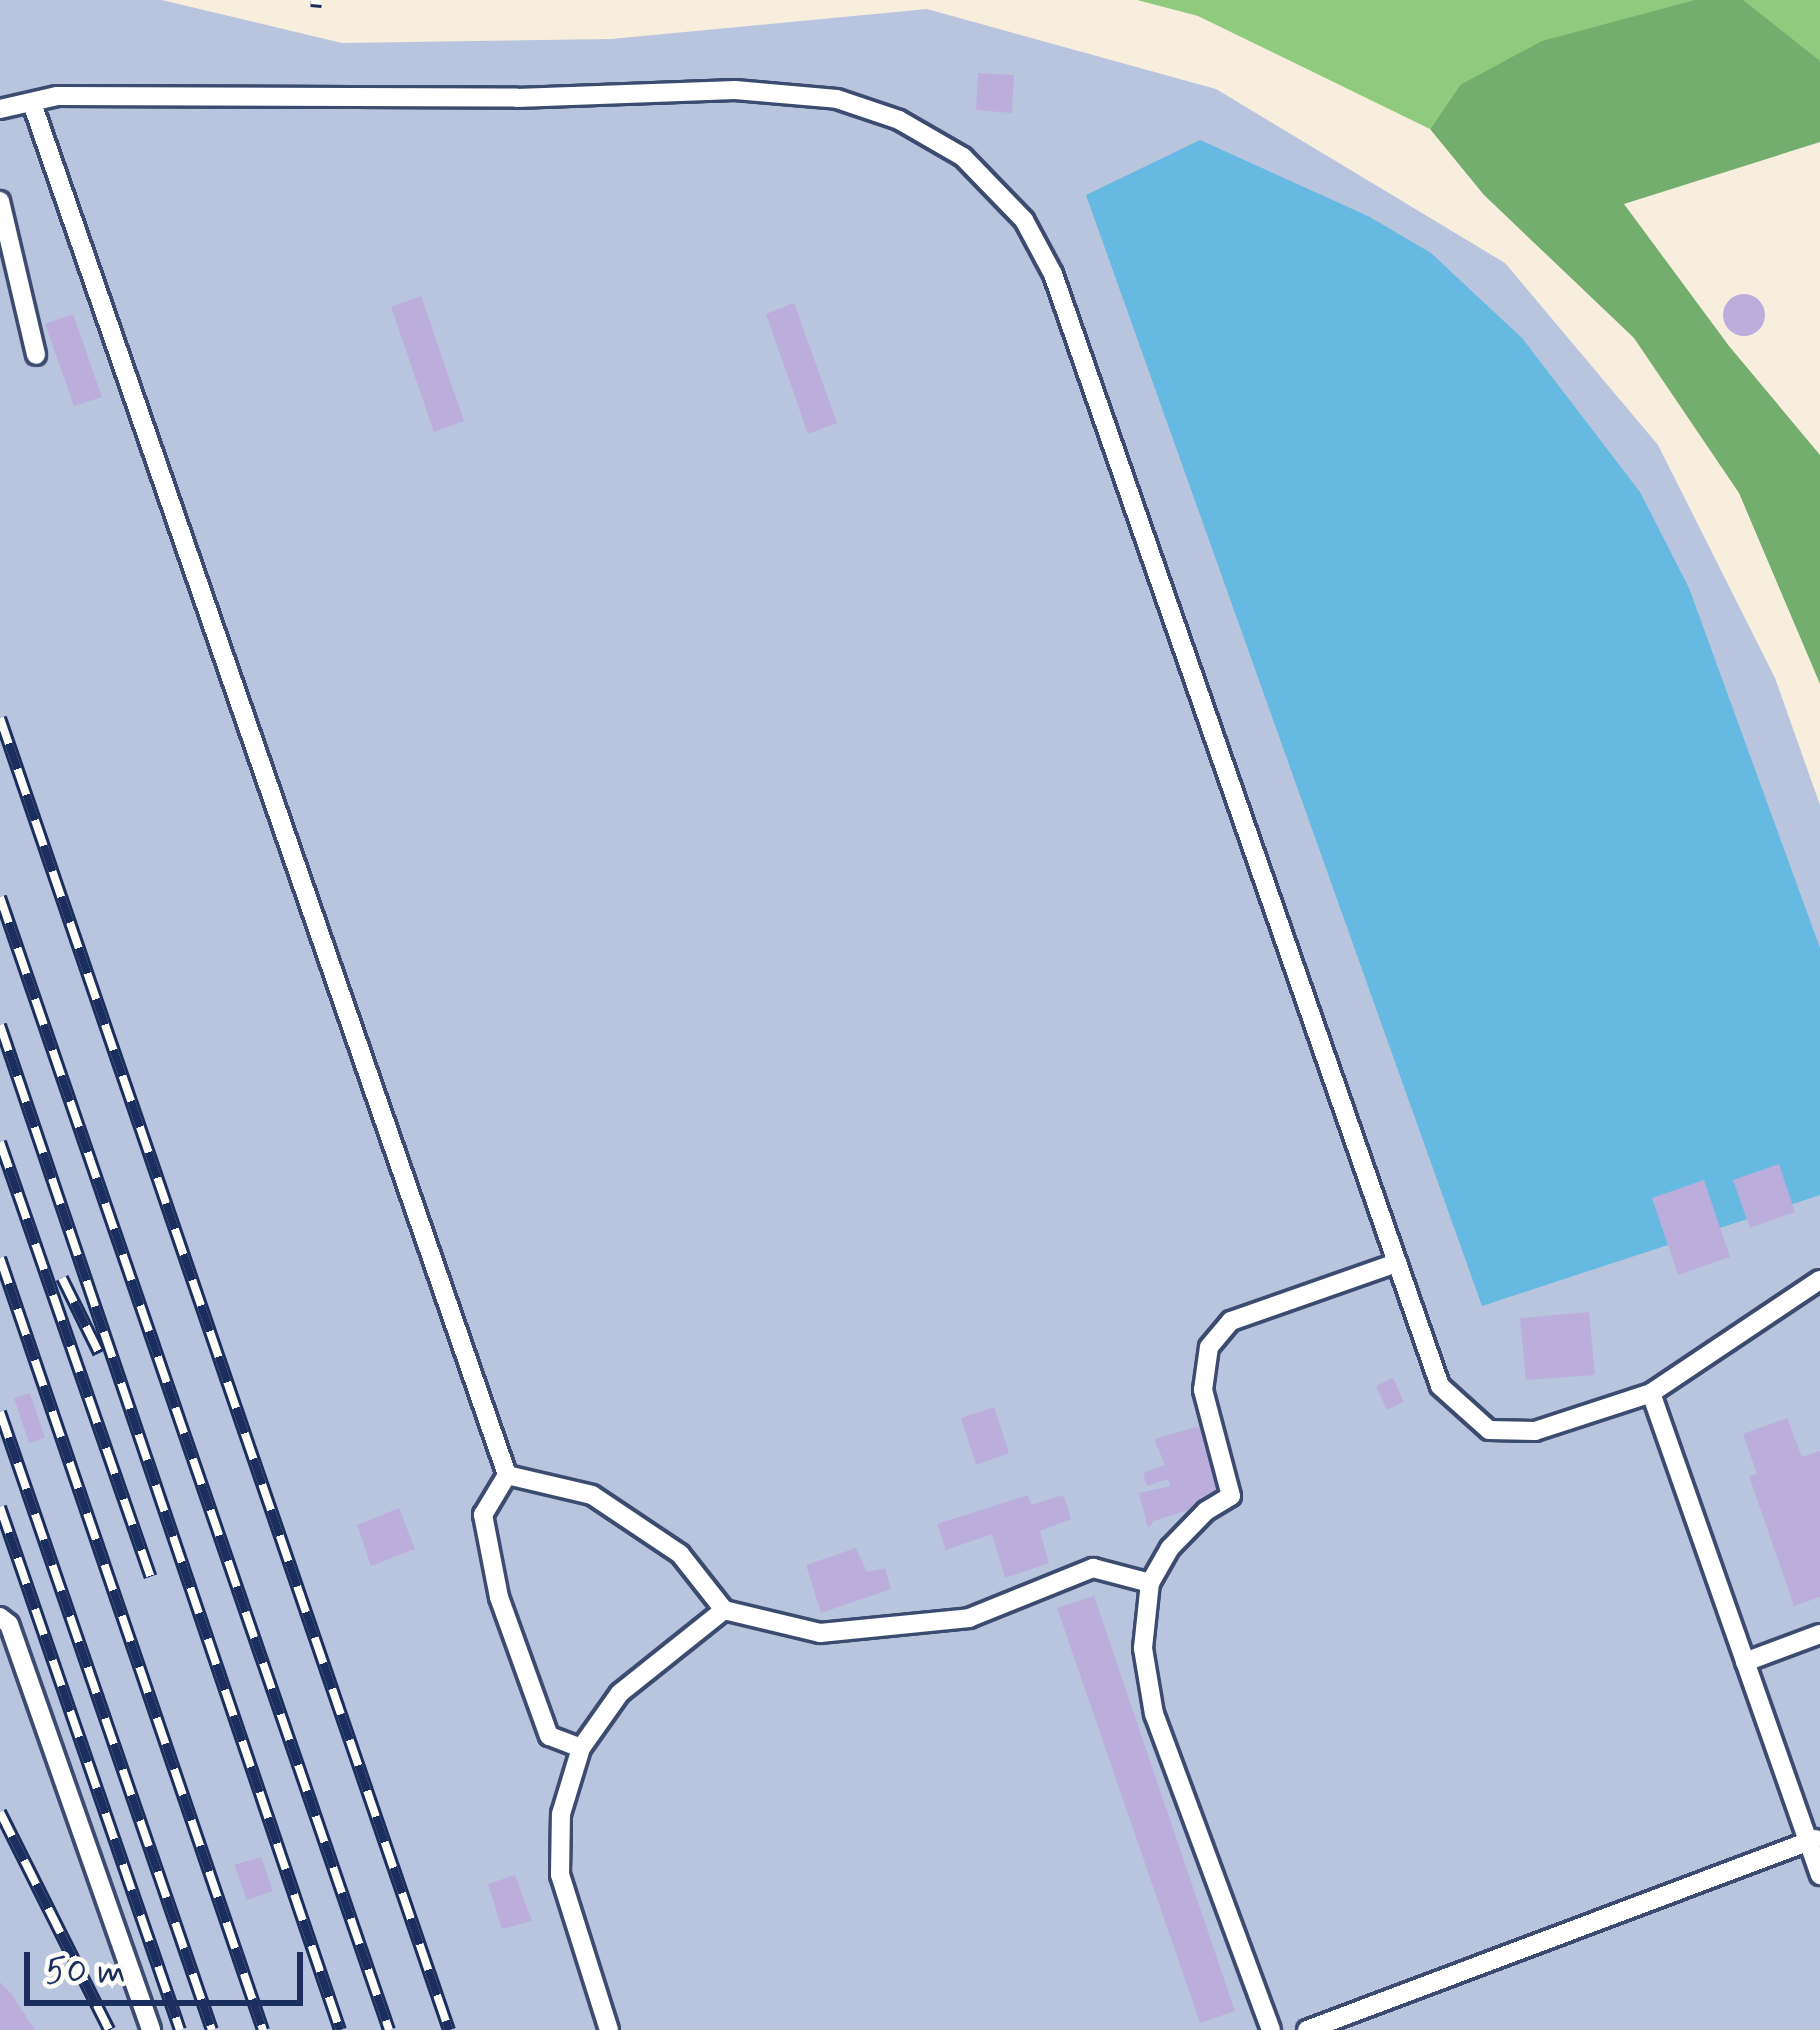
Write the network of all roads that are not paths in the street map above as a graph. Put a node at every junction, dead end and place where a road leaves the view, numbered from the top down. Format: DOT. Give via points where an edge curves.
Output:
graph roads {
  1 [pos="32,103"];
  2 [pos="0,109"];
  3 [pos="0,201"];
  4 [pos="36,355"];
  5 [pos="1397,1263"];
  6 [pos="1820,1280"];
  7 [pos="1651,1393"];
  8 [pos="507,1474"];
  9 [pos="1150,1582"];
  10 [pos="724,1610"];
  11 [pos="0,1617"];
  12 [pos="1820,1634"];
  13 [pos="1745,1662"];
  14 [pos="581,1748"];
  15 [pos="1814,1839"];
  16 [pos="1820,1875"];
  17 [pos="151,2030"];
  18 [pos="609,2030"];
  19 [pos="1271,2030"];
  20 [pos="1307,2030"];
  1 -- 2 [label="lane"];
  1 -- 5 [label="lane" via="57,96 517,98 736,90 837,99 899,120 963,157 1024,220 1053,274"];
  1 -- 8 [label="lane"];
  3 -- 4 [label="lane"];
  5 -- 7 [label="lane" via="1440,1386 1489,1430 1535,1431"];
  5 -- 9 [label="lane" via="1231,1321 1209,1347 1203,1390 1231,1496 1170,1548"];
  6 -- 7 [label="lane"];
  7 -- 13 [label="lane"];
  8 -- 10 [label="lane" via="592,1495 680,1555"];
  8 -- 14 [label="lane" via="483,1515 499,1597 549,1736"];
  9 -- 10 [label="lane" via="1093,1568 970,1618 820,1633"];
  9 -- 19 [label="lane" via="1143,1648 1154,1714"];
  10 -- 14 [label="lane" via="620,1693"];
  11 -- 17 [label="lane" via="9,1624"];
  12 -- 13 [label="lane"];
  13 -- 15 [label="lane"];
  14 -- 18 [label="lane" via="560,1814 560,1875"];
  15 -- 16 [label="lane"];
  15 -- 20 [label="lane"];
}
